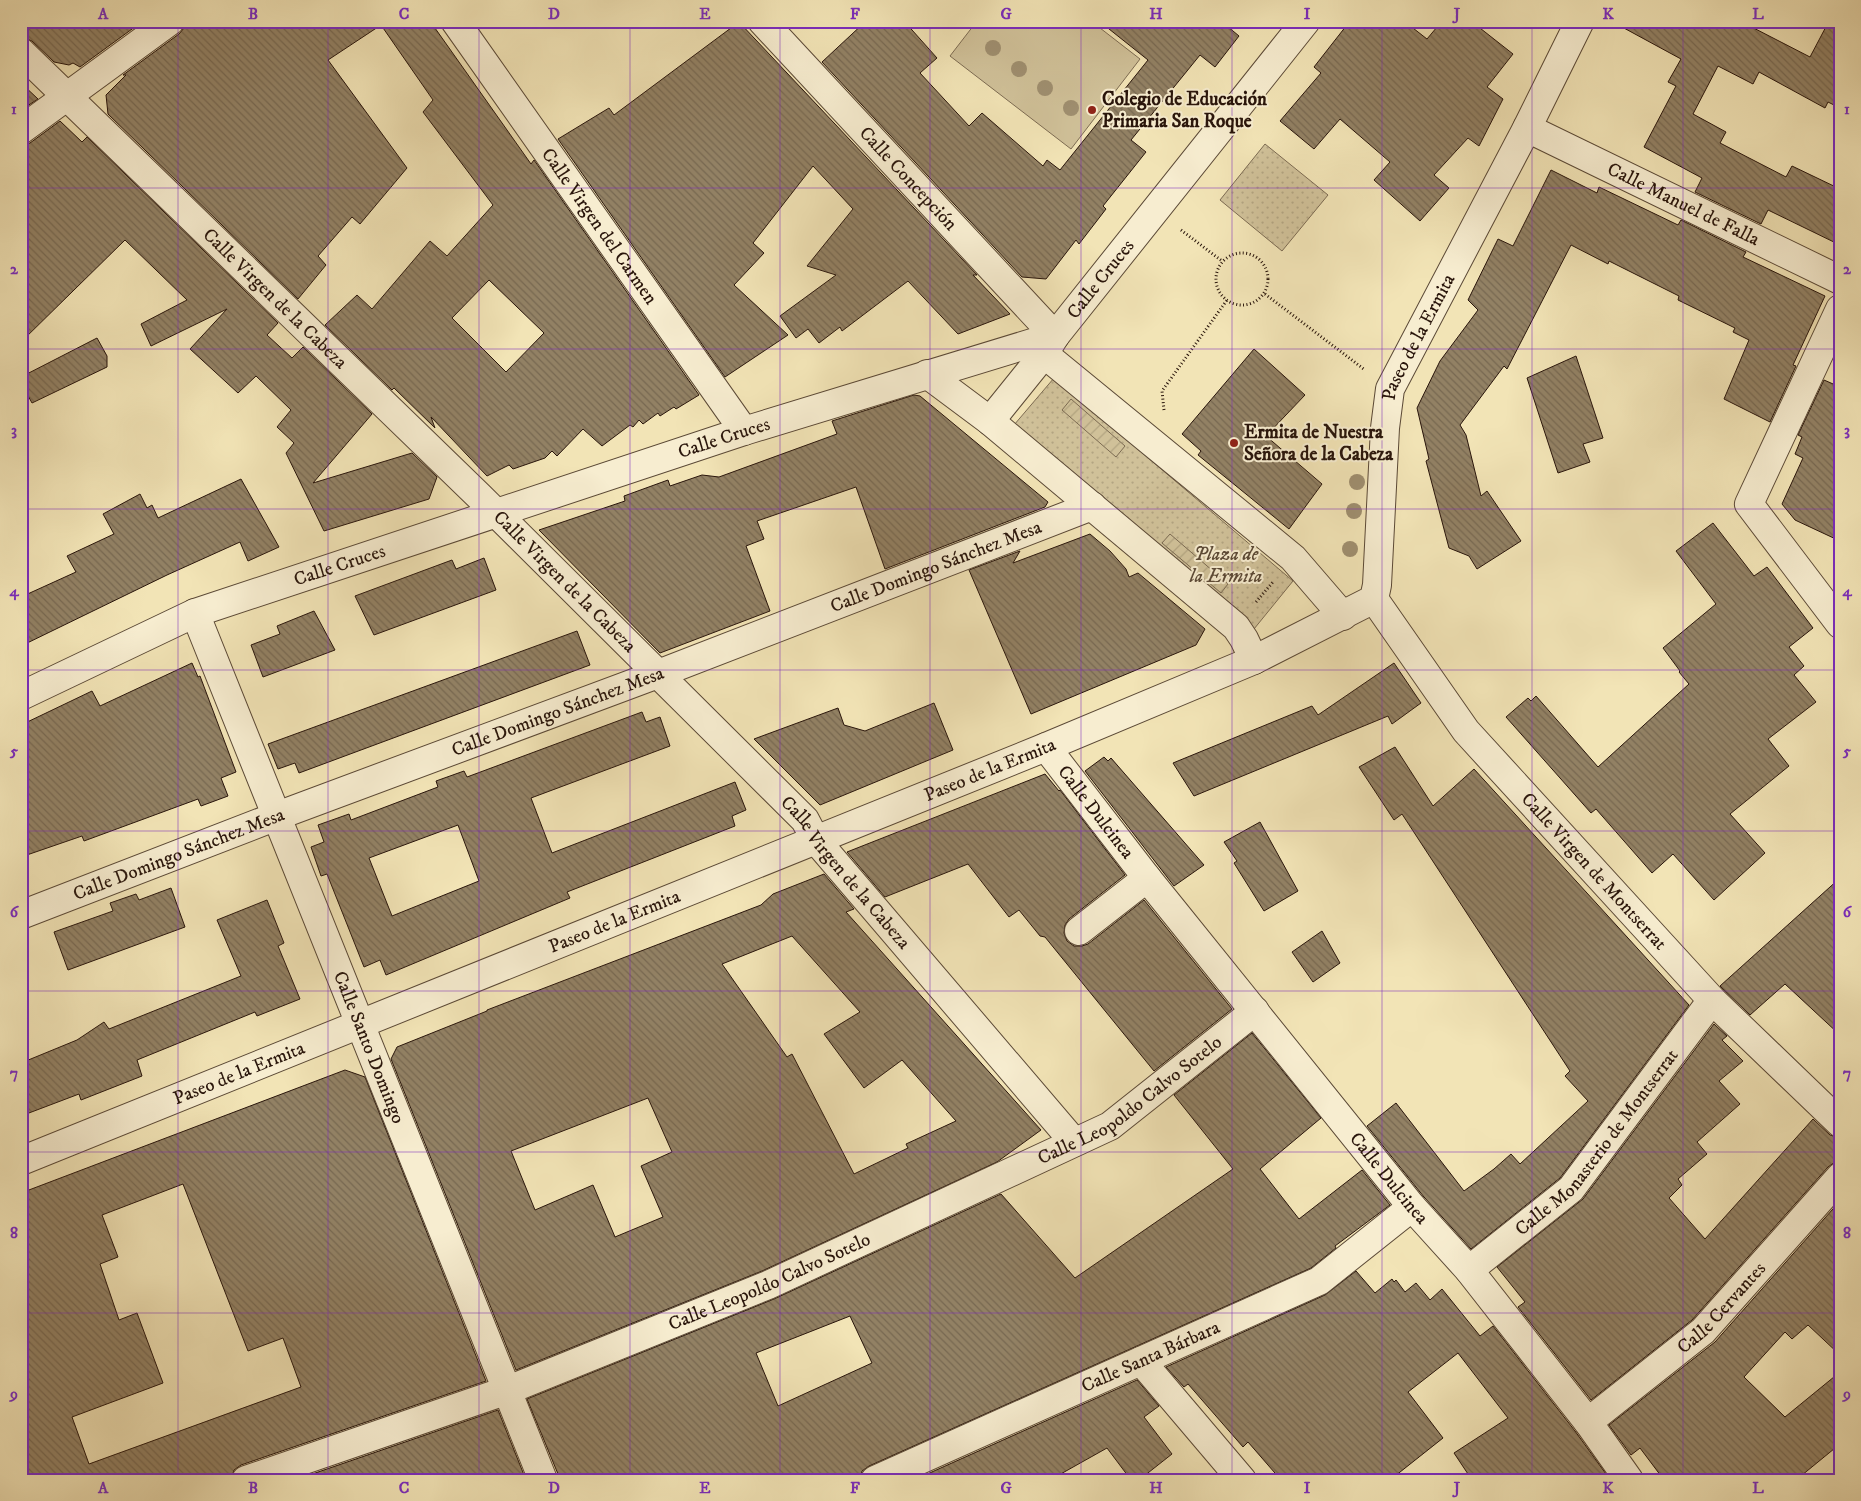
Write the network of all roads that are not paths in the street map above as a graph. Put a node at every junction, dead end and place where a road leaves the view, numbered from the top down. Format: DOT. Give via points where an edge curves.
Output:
graph roads {
  1 [pos="170,21"];
  2 [pos="455,21"];
  3 [pos="762,21"];
  4 [pos="1306,21"];
  5 [pos="1580,21"];
  6 [pos="21,52"];
  7 [pos="68,96"];
  8 [pos="1528,128"];
  9 [pos="21,130"];
  10 [pos="1840,280"];
  11 [pos="1840,309"];
  12 [pos="1050,345"];
  13 [pos="927,374"];
  14 [pos="990,421"];
  15 [pos="744,431"];
  16 [pos="1092,506"];
  17 [pos="495,512"];
  18 [pos="1374,599"];
  19 [pos="195,613"];
  20 [pos="1343,616"];
  21 [pos="1840,624"];
  22 [pos="1254,660"];
  23 [pos="658,674"];
  24 [pos="21,696"];
  25 [pos="1046,747"];
  26 [pos="277,816"];
  27 [pos="815,840"];
  28 [pos="1148,878"];
  29 [pos="21,915"];
  30 [pos="1079,931"];
  31 [pos="1712,1000"];
  32 [pos="1255,1011"];
  33 [pos="360,1023"];
  34 [pos="1840,1123"];
  35 [pos="1074,1142"];
  36 [pos="21,1161"];
  37 [pos="1840,1177"];
  38 [pos="1412,1207"];
  39 [pos="1470,1270"];
  40 [pos="1141,1361"];
  41 [pos="508,1390"];
  42 [pos="1588,1422"];
  43 [pos="246,1480"];
  44 [pos="543,1480"];
  45 [pos="875,1480"];
  46 [pos="1242,1480"];
  47 [pos="1629,1480"];
  1 -- 7 [label="street"];
  2 -- 15 [label="street, Calle Virgen del Carmen"];
  3 -- 12 [label="street, Calle Concepción"];
  4 -- 12 [label="street, Calle Cruces"];
  5 -- 8 [label="street, Paseo de la Ermita"];
  6 -- 7 [label="street, Calle Virgen de la Cabeza"];
  7 -- 9 [label="street"];
  7 -- 17 [label="street, Calle Virgen de la Cabeza"];
  8 -- 10 [label="street, Calle Manuel de Falla"];
  8 -- 18 [label="street, Paseo de la Ermita" via="1390,389"];
  11 -- 21 [label="street" via="1749,504"];
  12 -- 13 [label="street, Calle Cruces"];
  12 -- 14 [label="street"];
  12 -- 20 [label="street" via="1143,436 1293,558"];
  13 -- 14 [label="street"];
  13 -- 15 [label="street, Calle Cruces"];
  14 -- 16 [label="street"];
  15 -- 17 [label="street, Calle Cruces"];
  16 -- 22 [label="street" via="1236,627"];
  16 -- 23 [label="street, Calle Domingo Sánchez Mesa"];
  17 -- 19 [label="street, Calle Cruces"];
  17 -- 23 [label="street, Calle Virgen de la Cabeza"];
  18 -- 20 [label="street, Paseo de la Ermita"];
  18 -- 31 [label="street, Calle Virgen de Montserrat" via="1466,731"];
  19 -- 24 [label="street, Calle Cruces"];
  19 -- 26 [label="street, Calle Santo Domingo"];
  20 -- 22 [label="street, Paseo de la Ermita"];
  22 -- 25 [label="street, Paseo de la Ermita"];
  23 -- 26 [label="street, Calle Domingo Sánchez Mesa"];
  23 -- 27 [label="street, Calle Virgen de la Cabeza" via="805,820"];
  25 -- 27 [label="street, Paseo de la Ermita"];
  25 -- 28 [label="street, Calle Dulcinea"];
  26 -- 29 [label="street, Calle Domingo Sánchez Mesa"];
  26 -- 33 [label="street, Calle Santo Domingo"];
  27 -- 33 [label="street, Paseo de la Ermita"];
  27 -- 35 [label="street, Calle Virgen de la Cabeza"];
  28 -- 30 [label="street, Calle Dulcinea"];
  28 -- 32 [label="street, Calle Dulcinea"];
  31 -- 34 [label="street, Calle Virgen de Montserrat"];
  31 -- 39 [label="street, Calle Monasterio de Montserrat" via="1571,1189"];
  32 -- 35 [label="street, Calle Leopoldo Calvo Sotelo" via="1110,1126"];
  32 -- 38 [label="street, Calle Dulcinea"];
  33 -- 36 [label="street, Paseo de la Ermita"];
  33 -- 41 [label="street, Calle Santo Domingo"];
  35 -- 41 [label="street, Calle Leopoldo Calvo Sotelo" via="768,1285"];
  37 -- 42 [label="street, Calle Cervantes" via="1703,1332"];
  38 -- 39 [label="street, Calle Dulcinea"];
  38 -- 40 [label="street, Calle Santa Bárbara" via="1319,1281"];
  39 -- 42 [label="street, Calle Dulcinea"];
  40 -- 45 [label="street, Calle Santa Bárbara"];
  40 -- 46 [label="street"];
  41 -- 43 [label="street, Calle Leopoldo Calvo Sotelo"];
  41 -- 44 [label="street, Calle Santo Domingo"];
  42 -- 47 [label="street, Calle Dulcinea"];
}
